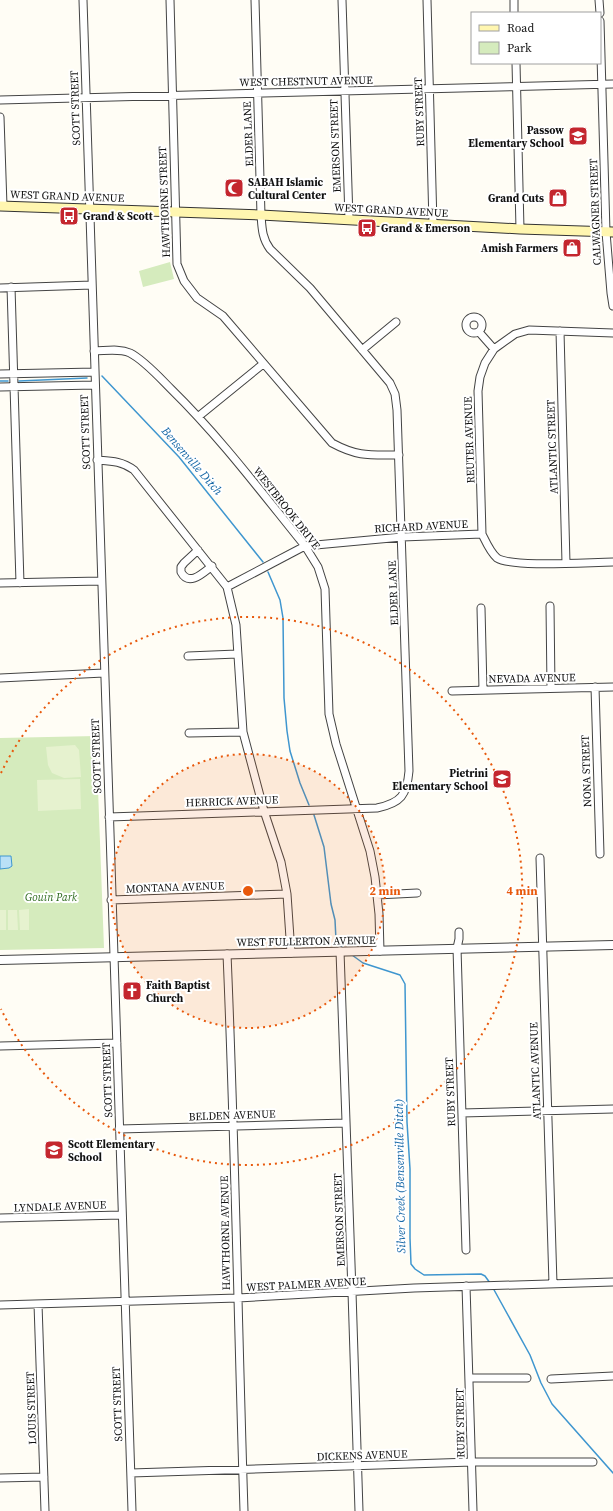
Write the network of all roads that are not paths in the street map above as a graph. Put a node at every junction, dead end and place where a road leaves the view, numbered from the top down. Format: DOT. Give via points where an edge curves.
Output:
graph roads {
  1 [pos="83,0"];
  2 [pos="170,0"];
  3 [pos="255,0"];
  4 [pos="342,0"];
  5 [pos="427,0"];
  6 [pos="514,0"];
  7 [pos="599,0"];
  8 [pos="514,12"];
  9 [pos="600,12"];
  10 [pos="601,53"];
  11 [pos="516,64"];
  12 [pos="613,84"];
  13 [pos="602,85"];
  14 [pos="516,87"];
  15 [pos="429,89"];
  16 [pos="345,91"];
  17 [pos="258,93"];
  18 [pos="172,96"];
  19 [pos="86,98"];
  20 [pos="0,100"];
  21 [pos="0,117"];
  22 [pos="2,206"];
  23 [pos="90,210"];
  24 [pos="176,212"];
  25 [pos="261,215"];
  26 [pos="349,219"];
  27 [pos="433,224"];
  28 [pos="520,229"];
  29 [pos="610,232"];
  30 [pos="92,285"];
  31 [pos="11,287"];
  32 [pos="0,288"];
  33 [pos="613,306"];
  34 [pos="396,322"];
  35 [pos="560,331"];
  36 [pos="479,332"];
  37 [pos="613,333"];
  38 [pos="494,349"];
  39 [pos="362,350"];
  40 [pos="94,351"];
  41 [pos="263,364"];
  42 [pos="95,372"];
  43 [pos="0,374"];
  44 [pos="14,374"];
  45 [pos="95,385"];
  46 [pos="0,387"];
  47 [pos="14,387"];
  48 [pos="199,416"];
  49 [pos="399,454"];
  50 [pos="97,460"];
  51 [pos="482,534"];
  52 [pos="402,537"];
  53 [pos="305,546"];
  54 [pos="198,550"];
  55 [pos="613,562"];
  56 [pos="566,563"];
  57 [pos="212,566"];
  58 [pos="101,581"];
  59 [pos="20,583"];
  60 [pos="0,584"];
  61 [pos="227,587"];
  62 [pos="550,606"];
  63 [pos="481,608"];
  64 [pos="237,654"];
  65 [pos="188,656"];
  66 [pos="104,673"];
  67 [pos="0,678"];
  68 [pos="595,687"];
  69 [pos="613,687"];
  70 [pos="551,688"];
  71 [pos="483,690"];
  72 [pos="452,691"];
  73 [pos="243,732"];
  74 [pos="189,733"];
  75 [pos="357,809"];
  76 [pos="264,811"];
  77 [pos="109,817"];
  78 [pos="600,854"];
  79 [pos="540,858"];
  80 [pos="287,894"];
  81 [pos="417,894"];
  82 [pos="377,895"];
  83 [pos="111,900"];
  84 [pos="459,932"];
  85 [pos="613,945"];
  86 [pos="543,946"];
  87 [pos="457,948"];
  88 [pos="341,951"];
  89 [pos="380,951"];
  90 [pos="290,953"];
  91 [pos="227,954"];
  92 [pos="113,956"];
  93 [pos="0,960"];
  94 [pos="116,1043"];
  95 [pos="0,1046"];
  96 [pos="613,1109"];
  97 [pos="547,1111"];
  98 [pos="462,1113"];
  99 [pos="346,1123"];
  100 [pos="234,1126"];
  101 [pos="119,1129"];
  102 [pos="121,1215"];
  103 [pos="0,1218"];
  104 [pos="466,1250"];
  105 [pos="613,1282"];
  106 [pos="553,1284"];
  107 [pos="466,1286"];
  108 [pos="352,1292"];
  109 [pos="238,1298"];
  110 [pos="124,1302"];
  111 [pos="38,1304"];
  112 [pos="0,1305"];
  113 [pos="613,1376"];
  114 [pos="470,1378"];
  115 [pos="528,1378"];
  116 [pos="551,1379"];
  117 [pos="472,1462"];
  118 [pos="593,1462"];
  119 [pos="357,1466"];
  120 [pos="243,1470"];
  121 [pos="131,1473"];
  122 [pos="44,1477"];
  123 [pos="0,1478"];
  124 [pos="45,1511"];
  125 [pos="132,1511"];
  126 [pos="244,1511"];
  127 [pos="359,1511"];
  128 [pos="473,1511"];
  1 -- 19 [label="street, SCOTT STREET"];
  2 -- 18 [label="street, HAWTHORNE STREET"];
  3 -- 17 [label="street, ELDER LANE"];
  4 -- 16 [label="street, EMERSON STREET"];
  5 -- 15 [label="street, RUBY STREET"];
  6 -- 8 [label="street"];
  7 -- 9 [label="street"];
  10 -- 13 [label="street, CALWAGNER STREET"];
  11 -- 14 [label="street"];
  12 -- 13 [label="street, WEST CHESTNUT AVENUE"];
  13 -- 14 [label="street, WEST CHESTNUT AVENUE"];
  13 -- 29 [label="street, CALWAGNER STREET"];
  14 -- 15 [label="street, WEST CHESTNUT AVENUE"];
  14 -- 28 [label="street"];
  15 -- 16 [label="street, WEST CHESTNUT AVENUE"];
  15 -- 27 [label="street, RUBY STREET"];
  16 -- 17 [label="street, WEST CHESTNUT AVENUE"];
  16 -- 26 [label="street, EMERSON STREET"];
  17 -- 18 [label="street, WEST CHESTNUT AVENUE"];
  17 -- 25 [label="street, ELDER LANE"];
  18 -- 19 [label="street, WEST CHESTNUT AVENUE"];
  18 -- 24 [label="street, HAWTHORNE STREET"];
  19 -- 20 [label="street, WEST CHESTNUT AVENUE"];
  19 -- 23 [label="street, SCOTT STREET"];
  21 -- 22 [label="street"];
  22 -- 23 [label="main road, WEST GRAND AVENUE"];
  23 -- 24 [label="main road, WEST GRAND AVENUE"];
  23 -- 30 [label="street, SCOTT STREET"];
  24 -- 25 [label="main road, WEST GRAND AVENUE"];
  24 -- 41 [label="street, HAWTHORNE STREET" via="177,264 184,281 197,298 223,316"];
  25 -- 26 [label="main road, WEST GRAND AVENUE"];
  25 -- 39 [label="street, ELDER LANE" via="263,234 268,246 310,288"];
  26 -- 27 [label="main road, WEST GRAND AVENUE"];
  27 -- 28 [label="main road, WEST GRAND AVENUE"];
  28 -- 29 [label="main road, WEST GRAND AVENUE"];
  29 -- 33 [label="street, CALWAGNER STREET" via="610,293"];
  30 -- 31 [label="street"];
  30 -- 40 [label="street, SCOTT STREET"];
  31 -- 32 [label="street"];
  31 -- 44 [label="street"];
  34 -- 39 [label="street"];
  35 -- 37 [label="street"];
  35 -- 38 [label="street" via="529,330 515,334"];
  35 -- 56 [label="street, ATLANTIC STREET"];
  36 -- 38 [label="street"];
  38 -- 51 [label="street, REUTER AVENUE" via="485,363 478,391"];
  39 -- 49 [label="street, ELDER LANE" via="390,383 395,394"];
  40 -- 42 [label="street, SCOTT STREET"];
  40 -- 48 [label="street, WESTBROOK DRIVE" via="124,351 132,354"];
  41 -- 48 [label="street"];
  41 -- 49 [label="street, HAWTHORNE STREET" via="332,443 347,451 363,455"];
  42 -- 44 [label="street"];
  42 -- 45 [label="street, SCOTT STREET"];
  43 -- 44 [label="street"];
  44 -- 47 [label="street"];
  45 -- 47 [label="street"];
  45 -- 50 [label="street, SCOTT STREET"];
  46 -- 47 [label="street"];
  47 -- 59 [label="street"];
  48 -- 53 [label="street, WESTBROOK DRIVE"];
  49 -- 52 [label="street, ELDER LANE"];
  50 -- 54 [label="street" via="120,462 134,470"];
  50 -- 58 [label="street, SCOTT STREET"];
  51 -- 52 [label="street, RICHARD AVENUE"];
  51 -- 56 [label="street, RICHARD AVENUE" via="497,558 518,564"];
  52 -- 53 [label="street, RICHARD AVENUE"];
  52 -- 75 [label="street, ELDER LANE" via="408,783 404,794 393,804"];
  53 -- 61 [label="street, RICHARD AVENUE"];
  53 -- 75 [label="street, WESTBROOK DRIVE" via="318,567 325,589 329,714"];
  54 -- 57 [label="street"];
  54 -- 57 [label="street" via="182,565 183,576 195,579"];
  55 -- 56 [label="street, RICHARD AVENUE"];
  57 -- 61 [label="street"];
  58 -- 59 [label="street"];
  58 -- 66 [label="street, SCOTT STREET"];
  59 -- 60 [label="street"];
  61 -- 64 [label="street" via="235,614"];
  62 -- 70 [label="street"];
  63 -- 71 [label="street"];
  64 -- 65 [label="street"];
  64 -- 73 [label="street"];
  66 -- 67 [label="street"];
  66 -- 77 [label="street, SCOTT STREET"];
  68 -- 69 [label="street, NEVADA AVENUE"];
  68 -- 70 [label="street, NEVADA AVENUE"];
  68 -- 78 [label="street, NONA STREET"];
  70 -- 71 [label="street, NEVADA AVENUE"];
  71 -- 72 [label="street, NEVADA AVENUE"];
  73 -- 74 [label="street"];
  73 -- 76 [label="street"];
  75 -- 76 [label="street, HERRICK AVENUE"];
  75 -- 82 [label="street, WESTBROOK DRIVE" via="370,851"];
  76 -- 77 [label="street, HERRICK AVENUE"];
  76 -- 80 [label="street" via="281,862"];
  77 -- 83 [label="street, SCOTT STREET"];
  79 -- 86 [label="street, ATLANTIC AVENUE"];
  80 -- 83 [label="street, MONTANA AVENUE"];
  80 -- 90 [label="street"];
  81 -- 82 [label="street"];
  82 -- 89 [label="street, WESTBROOK DRIVE"];
  83 -- 92 [label="street, SCOTT STREET"];
  84 -- 87 [label="street, RUBY STREET"];
  85 -- 86 [label="street, WEST FULLERTON AVENUE"];
  86 -- 87 [label="street, WEST FULLERTON AVENUE"];
  86 -- 97 [label="street, ATLANTIC AVENUE"];
  87 -- 89 [label="street, WEST FULLERTON AVENUE"];
  87 -- 98 [label="street, RUBY STREET"];
  88 -- 89 [label="street, WEST FULLERTON AVENUE"];
  88 -- 90 [label="street, WEST FULLERTON AVENUE"];
  88 -- 99 [label="street, EMERSON STREET"];
  90 -- 91 [label="street, WEST FULLERTON AVENUE"];
  91 -- 92 [label="street, WEST FULLERTON AVENUE"];
  91 -- 100 [label="street, HAWTHORNE AVENUE"];
  92 -- 93 [label="street, WEST FULLERTON AVENUE"];
  92 -- 94 [label="street, SCOTT STREET"];
  94 -- 95 [label="street"];
  94 -- 101 [label="street, SCOTT STREET"];
  96 -- 97 [label="street"];
  97 -- 98 [label="street"];
  97 -- 106 [label="street, ATLANTIC AVENUE"];
  98 -- 104 [label="street, RUBY STREET"];
  99 -- 100 [label="street, BELDEN AVENUE"];
  99 -- 108 [label="street, EMERSON STREET"];
  100 -- 101 [label="street, BELDEN AVENUE"];
  100 -- 109 [label="street, HAWTHORNE AVENUE"];
  101 -- 102 [label="street, SCOTT STREET"];
  102 -- 103 [label="street, LYNDALE AVENUE"];
  102 -- 110 [label="street, SCOTT STREET"];
  105 -- 106 [label="street, WEST PALMER AVENUE"];
  106 -- 107 [label="street, WEST PALMER AVENUE"];
  107 -- 108 [label="street, WEST PALMER AVENUE"];
  107 -- 114 [label="street, RUBY STREET"];
  108 -- 109 [label="street, WEST PALMER AVENUE"];
  108 -- 119 [label="street, EMERSON STREET"];
  109 -- 110 [label="street, WEST PALMER AVENUE"];
  109 -- 120 [label="street, HAWTHORNE AVENUE"];
  110 -- 111 [label="street, WEST PALMER AVENUE"];
  110 -- 121 [label="street, SCOTT STREET"];
  111 -- 112 [label="street, WEST PALMER AVENUE"];
  111 -- 122 [label="street, LOUIS STREET"];
  113 -- 116 [label="street"];
  114 -- 115 [label="street"];
  114 -- 117 [label="street, RUBY STREET"];
  117 -- 118 [label="street, DICKENS AVENUE"];
  117 -- 119 [label="street, DICKENS AVENUE"];
  117 -- 128 [label="street, RUBY STREET"];
  119 -- 120 [label="street, DICKENS AVENUE"];
  119 -- 127 [label="street, EMERSON STREET"];
  120 -- 121 [label="street, DICKENS AVENUE"];
  120 -- 126 [label="street, HAWTHORNE AVENUE"];
  121 -- 125 [label="street, SCOTT STREET"];
  122 -- 123 [label="street"];
  122 -- 124 [label="street, LOUIS STREET"];
}
